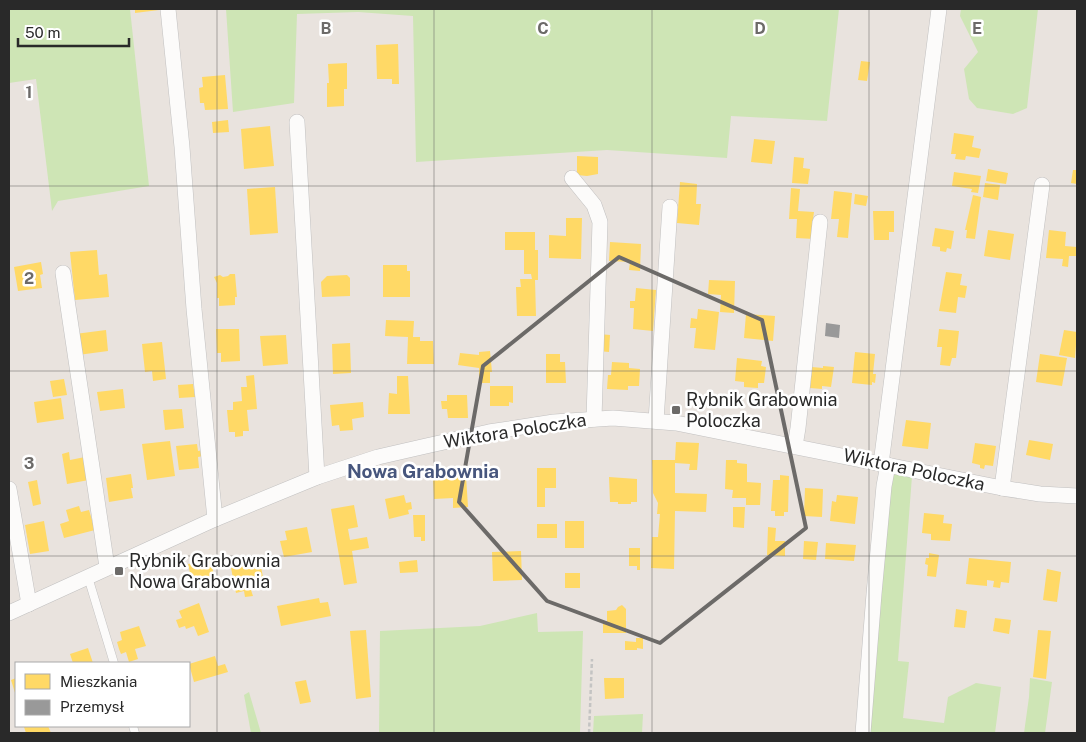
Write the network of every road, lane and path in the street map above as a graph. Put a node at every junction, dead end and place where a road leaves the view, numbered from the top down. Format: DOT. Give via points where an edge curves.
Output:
graph roads {
  1 [pos="168,9"];
  2 [pos="939,9"];
  3 [pos="297,122"];
  4 [pos="572,178"];
  5 [pos="1042,185"];
  6 [pos="670,208"];
  7 [pos="820,222"];
  8 [pos="62,272"];
  9 [pos="594,419"];
  10 [pos="656,421"];
  11 [pos="795,446"];
  12 [pos="885,465"];
  13 [pos="317,477"];
  14 [pos="1002,488"];
  15 [pos="9,489"];
  16 [pos="1077,496"];
  17 [pos="215,519"];
  18 [pos="107,567"];
  19 [pos="88,576"];
  20 [pos="29,604"];
  21 [pos="9,613"];
  22 [pos="592,659"];
  23 [pos="114,662"];
  24 [pos="589,733"];
  25 [pos="863,733"];
  1 -- 17 [label="street"];
  2 -- 12 [label="street"];
  3 -- 13 [label="street"];
  4 -- 9 [label="street" via="594,205 600,222"];
  5 -- 14 [label="street"];
  6 -- 10 [label="street"];
  7 -- 11 [label="street"];
  8 -- 18 [label="street"];
  9 -- 10 [label="street, Wiktora Poloczka"];
  9 -- 13 [label="street, Wiktora Poloczka" via="532,425 456,439 378,457"];
  10 -- 11 [label="street, Wiktora Poloczka"];
  11 -- 12 [label="street, Wiktora Poloczka"];
  12 -- 14 [label="street, Wiktora Poloczka"];
  12 -- 25 [label="street"];
  13 -- 17 [label="street, Wiktora Poloczka"];
  14 -- 16 [label="street, Wiktora Poloczka"];
  15 -- 20 [label="street"];
  17 -- 18 [label="street, Wiktora Poloczka"];
  18 -- 19 [label="street, Wiktora Poloczka"];
  19 -- 20 [label="street, Wiktora Poloczka"];
  19 -- 23 [label="lane"];
  20 -- 21 [label="street, Wiktora Poloczka"];
  22 -- 24 [label="path"];
}
